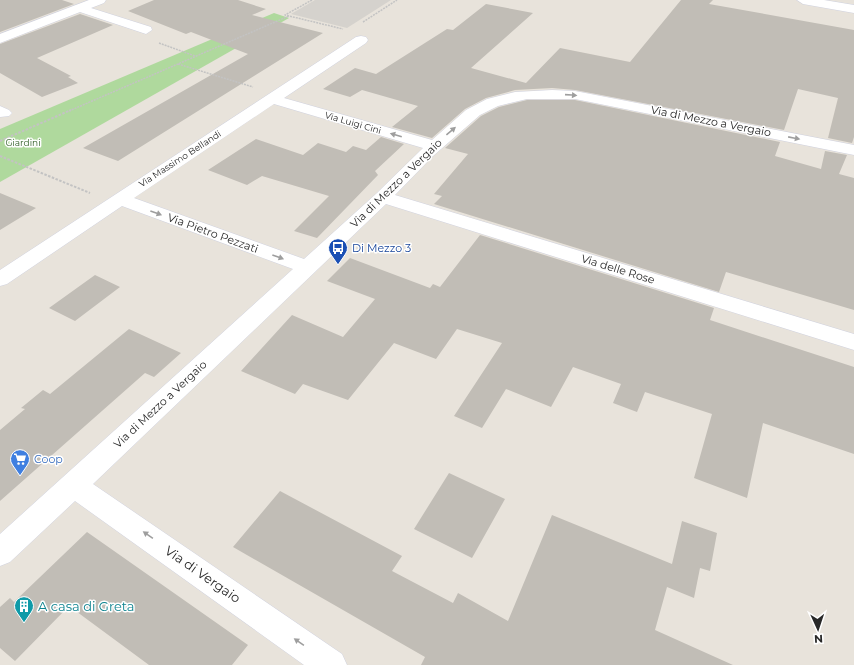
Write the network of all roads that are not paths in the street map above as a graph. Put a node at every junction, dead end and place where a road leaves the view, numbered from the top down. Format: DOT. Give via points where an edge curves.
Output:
graph roads {
  1 [pos="100,0"];
  2 [pos="803,0"];
  3 [pos="79,8"];
  4 [pos="854,9"];
  5 [pos="356,32"];
  6 [pos="149,35"];
  7 [pos="0,39"];
  8 [pos="266,94"];
  9 [pos="434,146"];
  10 [pos="854,150"];
  11 [pos="383,197"];
  12 [pos="119,199"];
  13 [pos="307,267"];
  14 [pos="0,279"];
  15 [pos="854,342"];
  16 [pos="73,485"];
  17 [pos="0,554"];
  18 [pos="331,665"];
  1 -- 3 [label="street"];
  2 -- 4 [label="street"];
  3 -- 6 [label="street"];
  3 -- 7 [label="street"];
  5 -- 8 [label="street, Via Massimo Bellandi"];
  9 -- 8 [label="street, Via Luigi Cini, one-way"];
  8 -- 12 [label="street, Via Massimo Bellandi"];
  9 -- 10 [label="street, Via di Mezzo a Vergaio, one-way" via="474,112 490,103 519,96 558,94 594,98"];
  9 -- 11 [label="street, Via di Mezzo a Vergaio"];
  11 -- 13 [label="street, Via di Mezzo a Vergaio"];
  11 -- 15 [label="street, Via delle Rose"];
  12 -- 13 [label="street, Via Pietro Pezzati, one-way"];
  12 -- 14 [label="street, Via Massimo Bellandi"];
  13 -- 16 [label="street, Via di Mezzo a Vergaio"];
  16 -- 17 [label="street, Via di Mezzo a Vergaio"];
  18 -- 16 [label="street, Via di Vergaio, one-way"];
}
